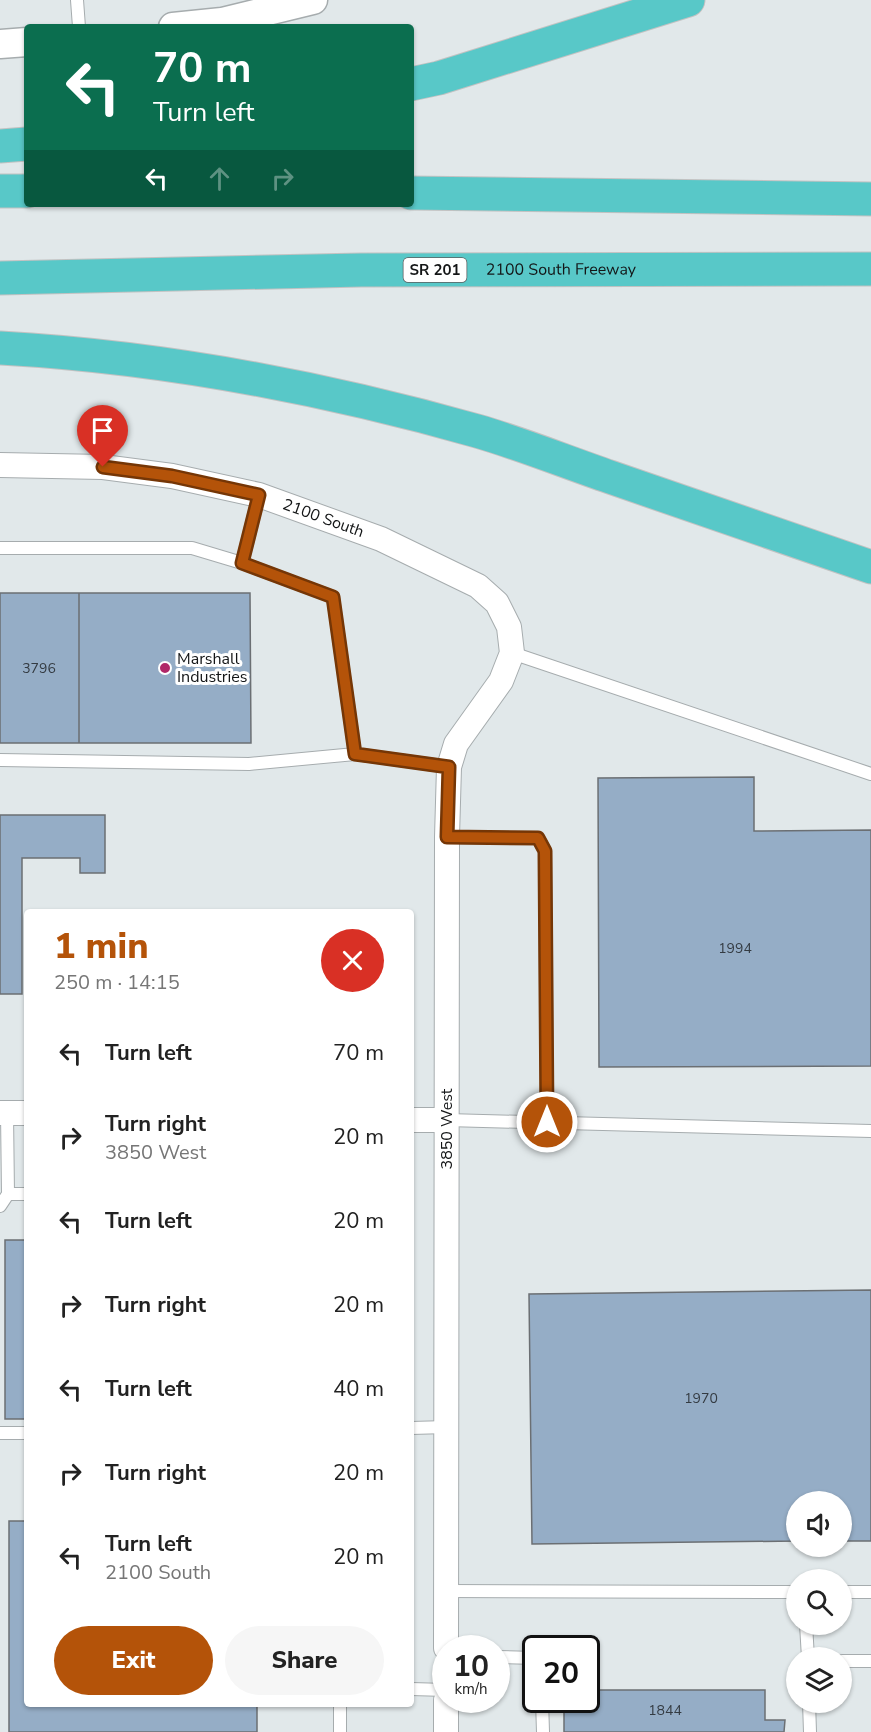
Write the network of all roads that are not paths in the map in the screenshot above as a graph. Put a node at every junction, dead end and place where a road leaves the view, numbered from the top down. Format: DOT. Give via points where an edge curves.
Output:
graph roads {
  1 [pos="77,0"];
  2 [pos="313,0"];
  3 [pos="688,0"];
  4 [pos="79,24"];
  5 [pos="202,24"];
  6 [pos="24,42"];
  7 [pos="0,44"];
  8 [pos="414,83"];
  9 [pos="24,144"];
  10 [pos="0,146"];
  11 [pos="0,190"];
  12 [pos="24,190"];
  13 [pos="414,193"];
  14 [pos="871,199"];
  15 [pos="871,268"];
  16 [pos="0,278"];
  17 [pos="0,348"];
  18 [pos="0,465"];
  19 [pos="259,495"];
  20 [pos="0,548"];
  21 [pos="242,563"];
  22 [pos="871,567"];
  23 [pos="509,627"];
  24 [pos="512,653"];
  25 [pos="355,754"];
  26 [pos="0,760"];
  27 [pos="449,767"];
  28 [pos="871,774"];
  29 [pos="447,837"];
  30 [pos="11,1113"];
  31 [pos="414,1119"];
  32 [pos="447,1120"];
  33 [pos="547,1122"];
  34 [pos="871,1131"];
  35 [pos="9,1194"];
  36 [pos="24,1194"];
  37 [pos="0,1206"];
  38 [pos="447,1427"];
  39 [pos="414,1428"];
  40 [pos="0,1433"];
  41 [pos="24,1433"];
  42 [pos="446,1591"];
  43 [pos="786,1592"];
  44 [pos="852,1592"];
  45 [pos="871,1592"];
  46 [pos="446,1635"];
  47 [pos="852,1661"];
  48 [pos="871,1661"];
  49 [pos="414,1689"];
  50 [pos="432,1690"];
  51 [pos="340,1707"];
  52 [pos="446,1713"];
  53 [pos="542,1713"];
  54 [pos="809,1713"];
  55 [pos="340,1732"];
  56 [pos="446,1732"];
  57 [pos="543,1732"];
  58 [pos="810,1732"];
  1 -- 4 [label="lane"];
  2 -- 5 [label="street"];
  3 -- 8 [label="highway"];
  6 -- 7 [label="street"];
  9 -- 10 [label="highway"];
  11 -- 12 [label="highway"];
  13 -- 14 [label="highway"];
  15 -- 16 [label="highway, 2100 South Freeway / SR 201" via="373,270"];
  17 -- 22 [label="highway" via="142,360 386,406 479,432"];
  18 -- 19 [label="street, 2100 South" via="103,467 172,476"];
  19 -- 21 [label="lane"];
  19 -- 23 [label="street, 2100 South" via="381,539 478,586 497,603"];
  20 -- 21 [label="lane" via="192,548"];
  21 -- 25 [label="lane" via="333,597"];
  23 -- 24 [label="street, 3850 West"];
  24 -- 27 [label="street, 3850 West" via="501,681 456,744"];
  24 -- 28 [label="lane"];
  25 -- 26 [label="lane" via="249,764"];
  25 -- 27 [label="lane"];
  27 -- 29 [label="street, 3850 West"];
  29 -- 32 [label="street, 3850 West"];
  29 -- 33 [label="lane" via="538,838 545,851"];
  30 -- 35 [label="lane"];
  31 -- 32 [label="street"];
  32 -- 33 [label="lane"];
  32 -- 38 [label="street, 3850 West"];
  33 -- 34 [label="lane"];
  35 -- 36 [label="lane"];
  35 -- 37 [label="lane"];
  38 -- 39 [label="lane"];
  38 -- 42 [label="street, 3850 West"];
  40 -- 41 [label="lane"];
  42 -- 43 [label="lane"];
  42 -- 46 [label="street, 3850 West"];
  44 -- 45 [label="lane"];
  47 -- 48 [label="lane"];
  49 -- 50 [label="lane"];
  51 -- 55 [label="lane"];
  52 -- 56 [label="street"];
  53 -- 57 [label="lane"];
  54 -- 58 [label="lane"];
}
